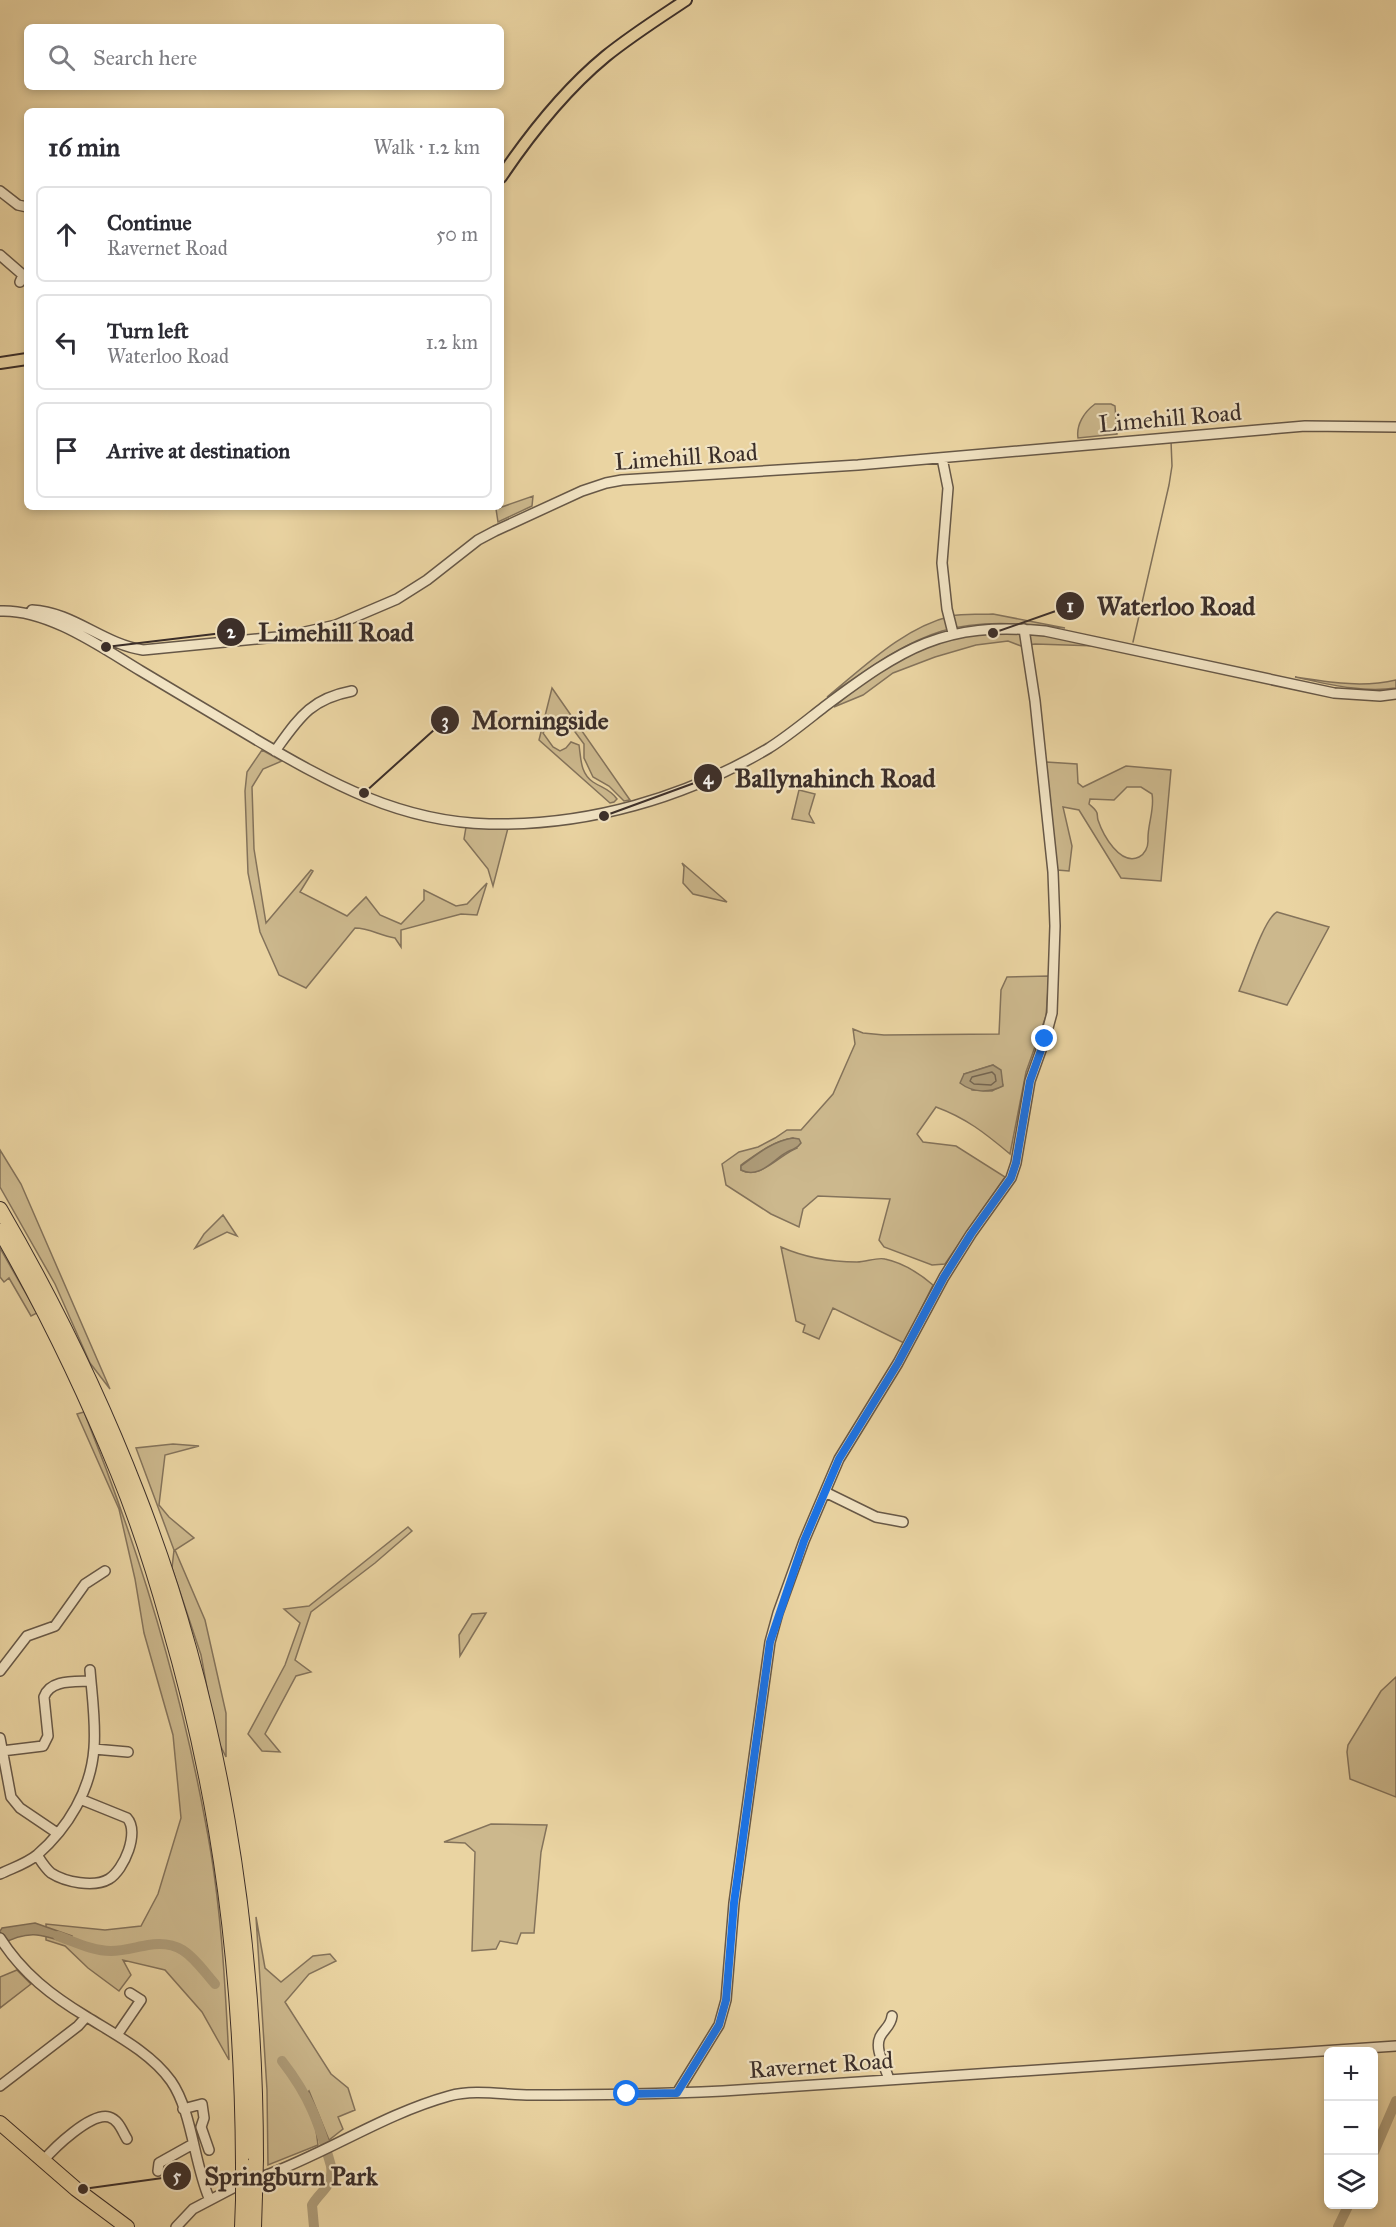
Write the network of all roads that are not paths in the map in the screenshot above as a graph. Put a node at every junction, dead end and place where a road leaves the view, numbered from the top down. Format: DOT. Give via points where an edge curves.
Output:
graph roads {
  1 [pos="686,0"];
  2 [pos="504,173"];
  3 [pos="0,190"];
  4 [pos="24,206"];
  5 [pos="0,255"];
  6 [pos="23,277"];
  7 [pos="24,359"];
  8 [pos="0,363"];
  9 [pos="1396,427"];
  10 [pos="942,458"];
  11 [pos="0,611"];
  12 [pos="25,613"];
  13 [pos="1024,629"];
  14 [pos="953,633"];
  15 [pos="352,691"];
  16 [pos="1396,694"];
  17 [pos="275,751"];
  18 [pos="0,1209"];
  19 [pos="0,1231"];
  20 [pos="825,1492"];
  21 [pos="903,1522"];
  22 [pos="105,1571"];
  23 [pos="90,1670"];
  24 [pos="0,1671"];
  25 [pos="91,1681"];
  26 [pos="0,1738"];
  27 [pos="94,1749"];
  28 [pos="2,1751"];
  29 [pos="128,1752"];
  30 [pos="80,1799"];
  31 [pos="57,1833"];
  32 [pos="36,1855"];
  33 [pos="0,1874"];
  34 [pos="0,1938"];
  35 [pos="130,1993"];
  36 [pos="892,2016"];
  37 [pos="86,2017"];
  38 [pos="117,2035"];
  39 [pos="1396,2046"];
  40 [pos="889,2080"];
  41 [pos="0,2086"];
  42 [pos="677,2093"];
  43 [pos="183,2109"];
  44 [pos="0,2123"];
  45 [pos="127,2139"];
  46 [pos="193,2144"];
  47 [pos="209,2150"];
  48 [pos="43,2161"];
  49 [pos="249,2162"];
  50 [pos="157,2165"];
  51 [pos="264,2176"];
  52 [pos="233,2187"];
  53 [pos="209,2198"];
  54 [pos="249,2198"];
  55 [pos="127,2227"];
  56 [pos="176,2227"];
  57 [pos="242,2227"];
  58 [pos="254,2227"];
  1 -- 2 [label="main road" via="633,35 591,70"];
  3 -- 4 [label="street"];
  5 -- 6 [label="street"];
  7 -- 8 [label="main road"];
  9 -- 10 [label="street, Limehill Road" via="1305,426"];
  10 -- 12 [label="street, Limehill Road" via="606,483 478,540 397,599 336,625 287,636 143,650 122,645 52,613 31,609"];
  10 -- 14 [label="street" via="948,488 942,563"];
  11 -- 12 [label="street"];
  12 -- 17 [label="street" via="90,641"];
  13 -- 14 [label="street"];
  13 -- 16 [label="street" via="1334,693"];
  13 -- 20 [label="street" via="1053,872 1052,1012 1030,1081 1011,1178 944,1277 898,1363 839,1459"];
  14 -- 17 [label="street" via="898,654 773,746 735,767 679,792 601,814 514,824 465,823 421,816 352,792"];
  15 -- 17 [label="street" via="310,707"];
  18 -- 49 [label="highway" via="52,1303 113,1432 180,1619 214,1753 237,1882 254,2054"];
  19 -- 49 [label="highway" via="54,1331 119,1475 157,1583 187,1690 212,1799 229,1909"];
  20 -- 21 [label="street" via="876,1517"];
  20 -- 42 [label="street" via="770,1642 734,1903 723,2014"];
  22 -- 24 [label="street" via="85,1584 55,1626 27,1636"];
  23 -- 25 [label="street"];
  25 -- 27 [label="street"];
  25 -- 28 [label="street" via="48,1688 44,1697 48,1736 43,1746"];
  26 -- 28 [label="street"];
  27 -- 29 [label="street"];
  27 -- 30 [label="street"];
  28 -- 31 [label="street" via="11,1797 20,1808"];
  30 -- 31 [label="street"];
  30 -- 32 [label="street" via="130,1822 133,1837 117,1873 100,1882 80,1882 53,1874"];
  31 -- 32 [label="street"];
  32 -- 33 [label="street"];
  34 -- 37 [label="street" via="33,1979"];
  35 -- 38 [label="street" via="141,2000"];
  36 -- 40 [label="street" via="878,2047"];
  37 -- 38 [label="street"];
  37 -- 41 [label="street"];
  38 -- 43 [label="street" via="165,2073 179,2093"];
  39 -- 40 [label="street, Ravernet Road"];
  40 -- 42 [label="street, Ravernet Road"];
  42 -- 51 [label="street, Ravernet Road" via="451,2096 384,2120"];
  43 -- 46 [label="street"];
  43 -- 47 [label="street" via="202,2104 201,2127"];
  44 -- 48 [label="highway"];
  45 -- 48 [label="street" via="116,2120 107,2116 95,2119 62,2141"];
  46 -- 50 [label="street"];
  46 -- 53 [label="street"];
  48 -- 55 [label="highway"];
  49 -- 54 [label="highway, bridge"];
  52 -- 53 [label="street"];
  53 -- 56 [label="street"];
  54 -- 57 [label="highway"];
  54 -- 58 [label="highway"];
}
